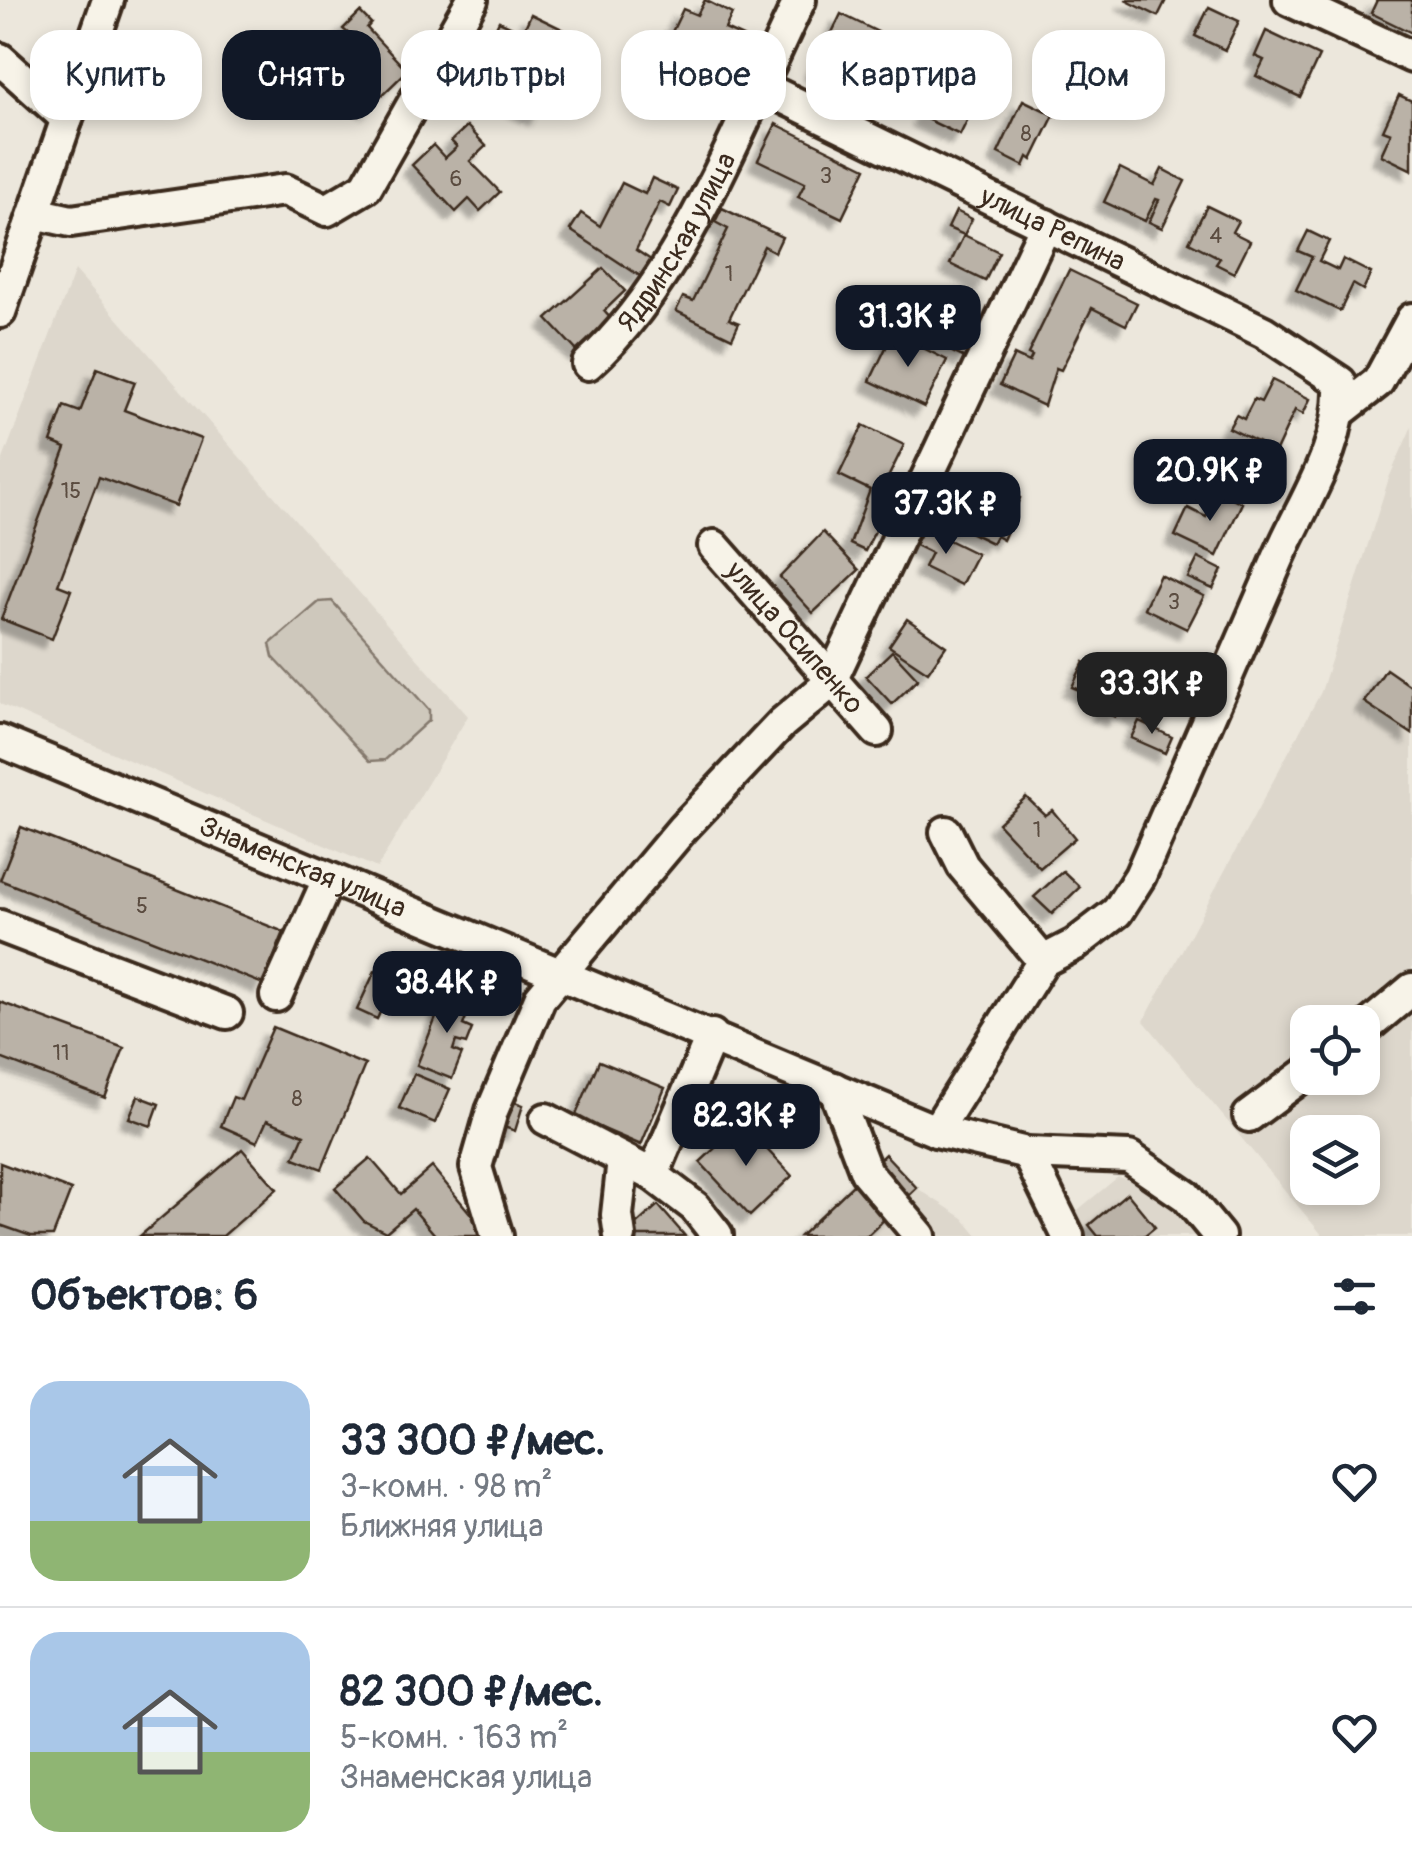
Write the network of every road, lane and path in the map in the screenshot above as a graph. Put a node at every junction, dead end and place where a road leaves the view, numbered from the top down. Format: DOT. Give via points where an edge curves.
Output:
graph roads {
  1 [pos="108,0"];
  2 [pos="472,0"];
  3 [pos="800,0"];
  4 [pos="1290,0"];
  5 [pos="98,30"];
  6 [pos="785,30"];
  7 [pos="1412,57"];
  8 [pos="0,60"];
  9 [pos="30,86"];
  10 [pos="786,100"];
  11 [pos="66,120"];
  12 [pos="741,120"];
  13 [pos="35,213"];
  14 [pos="1046,225"];
  15 [pos="0,312"];
  16 [pos="1412,319"];
  17 [pos="588,364"];
  18 [pos="1341,396"];
  19 [pos="714,546"];
  20 [pos="830,683"];
  21 [pos="877,731"];
  22 [pos="4,753"];
  23 [pos="946,832"];
  24 [pos="328,880"];
  25 [pos="0,926"];
  26 [pos="1043,962"];
  27 [pos="561,971"];
  28 [pos="1412,989"];
  29 [pos="276,996"];
  30 [pos="227,1013"];
  31 [pos="1380,1016"];
  32 [pos="712,1036"];
  33 [pos="1290,1085"];
  34 [pos="834,1088"];
  35 [pos="1248,1116"];
  36 [pos="546,1119"];
  37 [pos="936,1131"];
  38 [pos="1027,1152"];
  39 [pos="623,1160"];
  40 [pos="653,1175"];
  41 [pos="717,1235"];
  42 [pos="497,1236"];
  43 [pos="620,1236"];
  44 [pos="920,1236"];
  45 [pos="1068,1236"];
  46 [pos="1219,1236"];
  1 -- 5 [label="street"];
  2 -- 13 [label="street" via="379,165 352,198 327,210 286,190 71,221"];
  3 -- 6 [label="street, Ядринская улица"];
  4 -- 7 [label="street"];
  8 -- 9 [label="street"];
  10 -- 14 [label="street, улица Репина"];
  11 -- 13 [label="street"];
  12 -- 17 [label="street, Ядринская улица" via="682,241 621,334"];
  13 -- 15 [label="street"];
  14 -- 18 [label="street, улица Репина" via="1264,332"];
  14 -- 20 [label="street"];
  16 -- 18 [label="street" via="1378,382"];
  18 -- 26 [label="street" via="1328,454 1140,876 1118,912"];
  19 -- 20 [label="street, улица Осипенко"];
  20 -- 21 [label="street, улица Осипенко"];
  20 -- 27 [label="street" via="782,723 683,828"];
  22 -- 24 [label="street, Знаменская улица"];
  23 -- 26 [label="street" via="963,866"];
  24 -- 27 [label="street, Знаменская улица"];
  24 -- 29 [label="street"];
  25 -- 30 [label="street"];
  26 -- 37 [label="street"];
  27 -- 32 [label="street, Знаменская улица"];
  27 -- 42 [label="street" via="526,1030 476,1167"];
  28 -- 31 [label="street"];
  32 -- 34 [label="street, Знаменская улица"];
  32 -- 40 [label="street"];
  33 -- 35 [label="street"];
  34 -- 37 [label="street, Знаменская улица"];
  34 -- 44 [label="street" via="866,1172"];
  36 -- 39 [label="street"];
  37 -- 38 [label="street, Знаменская улица"];
  38 -- 45 [label="street"];
  38 -- 46 [label="street, Знаменская улица" via="1129,1157 1186,1196"];
  39 -- 40 [label="street"];
  39 -- 43 [label="street"];
  40 -- 41 [label="street" via="695,1207"];
}
